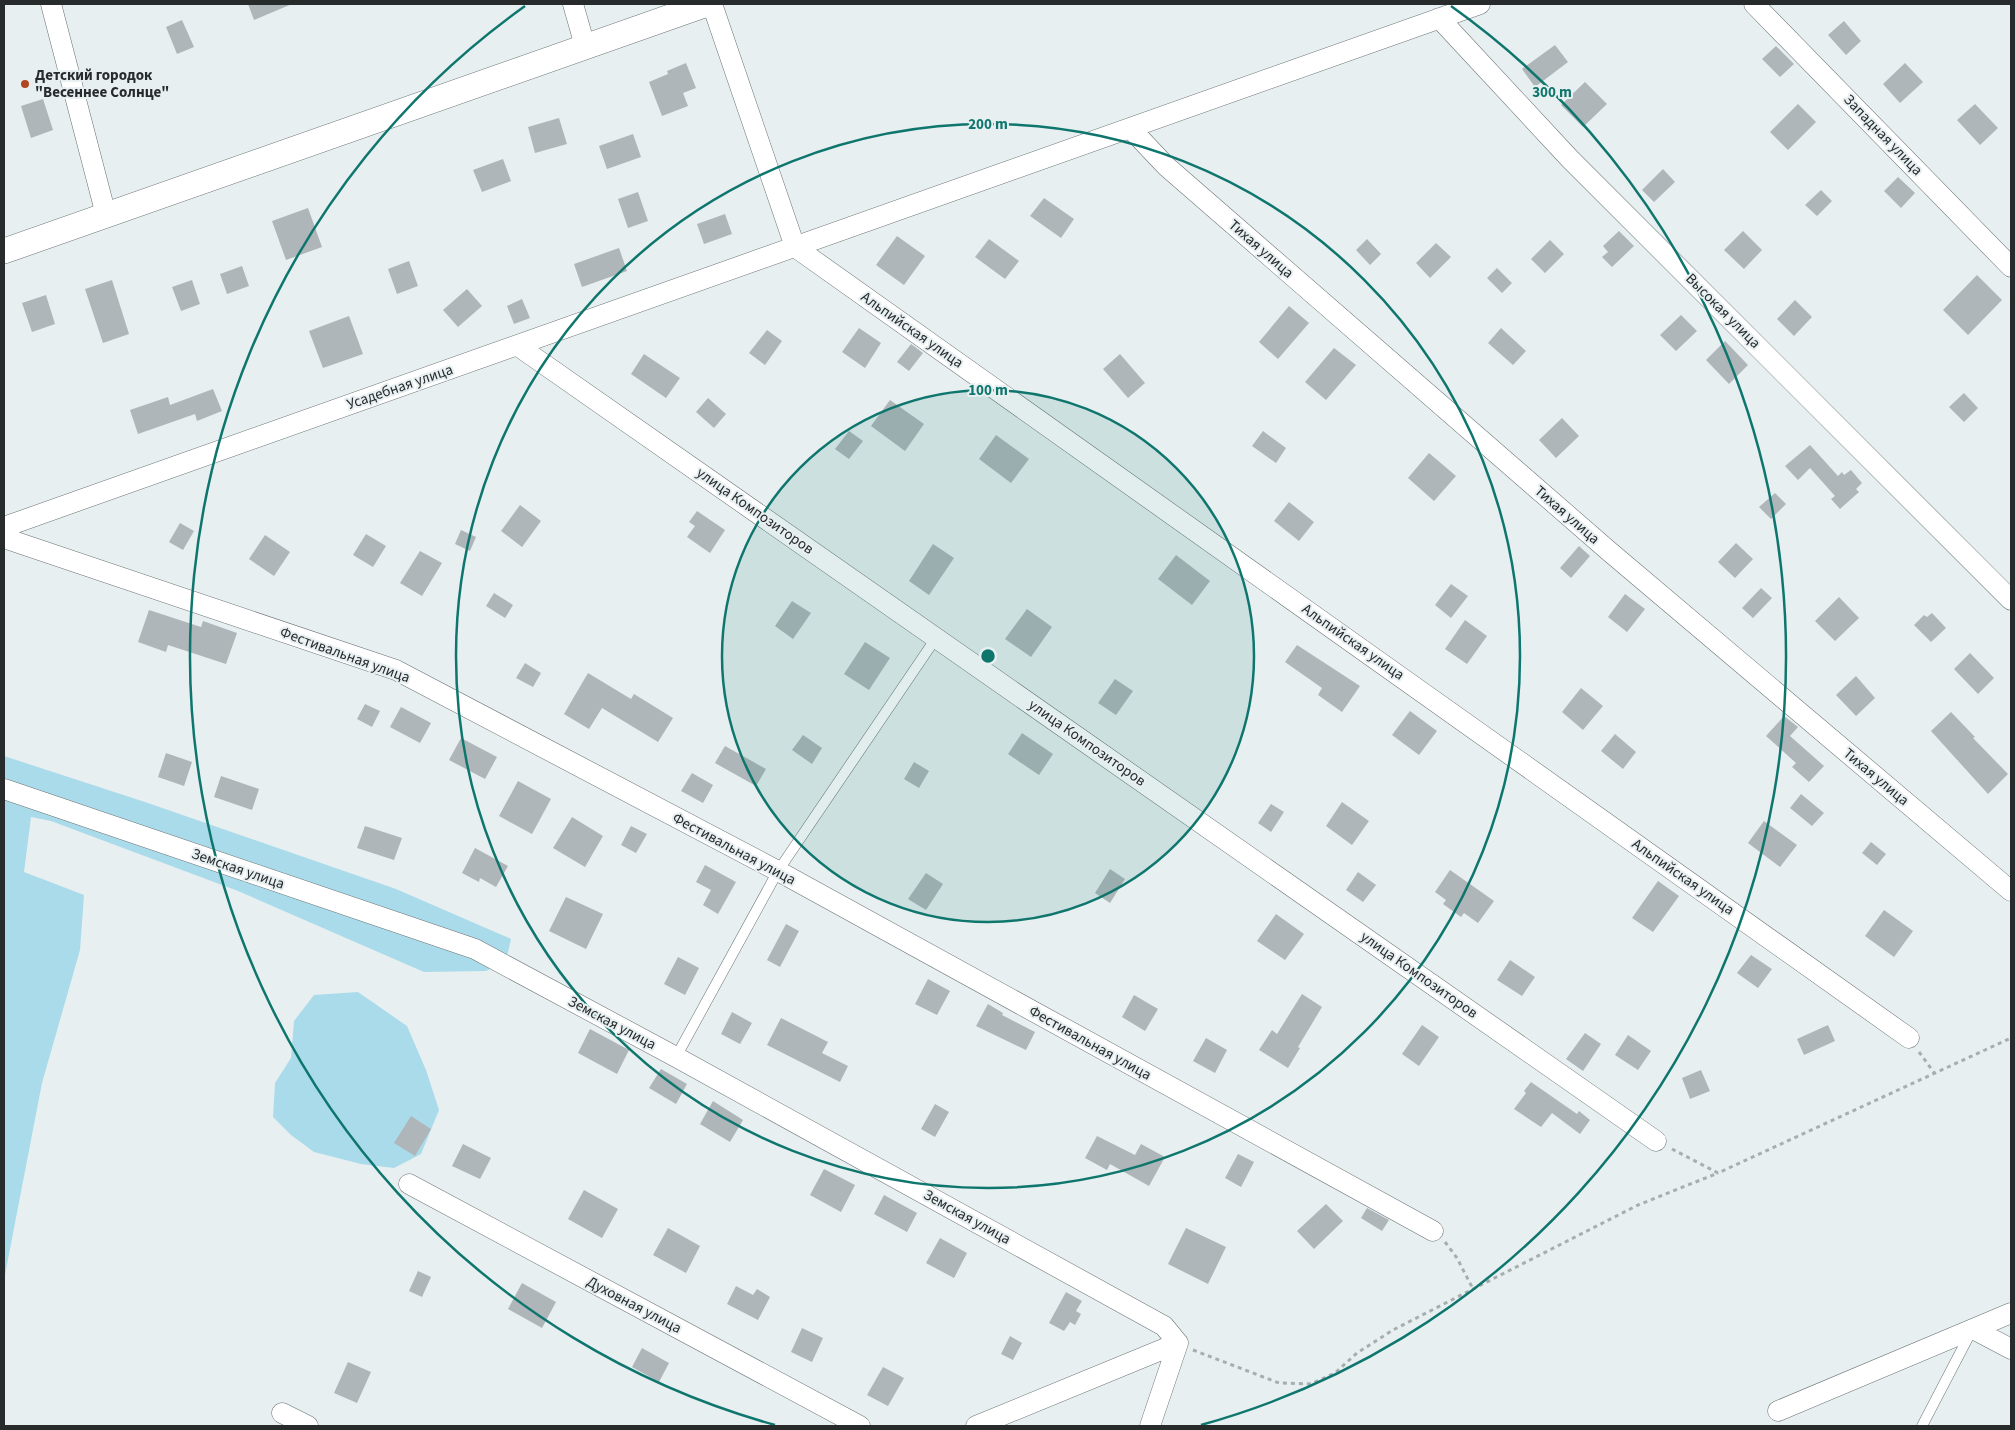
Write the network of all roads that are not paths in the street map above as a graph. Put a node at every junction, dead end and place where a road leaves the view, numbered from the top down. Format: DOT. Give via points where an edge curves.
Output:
graph roads {
  1 [pos="51,4"];
  2 [pos="573,4"];
  3 [pos="706,4"];
  4 [pos="712,4"];
  5 [pos="1480,4"];
  6 [pos="1754,4"];
  7 [pos="1439,18"];
  8 [pos="585,46"];
  9 [pos="1131,129"];
  10 [pos="106,214"];
  11 [pos="795,247"];
  12 [pos="4,251"];
  13 [pos="2011,267"];
  14 [pos="518,346"];
  15 [pos="4,527"];
  16 [pos="4,538"];
  17 [pos="2011,600"];
  18 [pos="936,638"];
  19 [pos="4,789"];
  20 [pos="778,871"];
  21 [pos="2011,891"];
  22 [pos="1909,1038"];
  23 [pos="676,1057"];
  24 [pos="1656,1141"];
  25 [pos="409,1184"];
  26 [pos="1433,1231"];
  27 [pos="2011,1313"];
  28 [pos="1972,1329"];
  29 [pos="1178,1343"];
  30 [pos="2011,1349"];
  31 [pos="1778,1411"];
  32 [pos="282,1413"];
  33 [pos="308,1426"];
  34 [pos="860,1426"];
  35 [pos="976,1426"];
  36 [pos="1150,1426"];
  37 [pos="1922,1426"];
  1 -- 10 [label="street"];
  2 -- 8 [label="street"];
  3 -- 8 [label="street"];
  4 -- 11 [label="street"];
  5 -- 7 [label="street, Усадебная улица"];
  6 -- 13 [label="street, Западная улица"];
  7 -- 9 [label="street, Усадебная улица"];
  7 -- 17 [label="street, Высокая улица" via="1576,166"];
  8 -- 10 [label="street"];
  9 -- 11 [label="street, Усадебная улица"];
  9 -- 21 [label="street, Тихая улица" via="1166,166 1610,552"];
  10 -- 12 [label="street"];
  11 -- 14 [label="street, Усадебная улица"];
  11 -- 22 [label="street, Альпийская улица"];
  14 -- 15 [label="street, Усадебная улица"];
  14 -- 18 [label="street, улица Композиторов"];
  16 -- 20 [label="street, Фестивальная улица" via="396,670"];
  18 -- 20 [label="lane"];
  18 -- 24 [label="street, улица Композиторов"];
  19 -- 23 [label="street, Земская улица" via="475,949"];
  20 -- 23 [label="lane"];
  20 -- 26 [label="street, Фестивальная улица"];
  23 -- 29 [label="street, Земская улица" via="1164,1326"];
  25 -- 34 [label="street, Духовная улица"];
  27 -- 28 [label="street"];
  28 -- 30 [label="street"];
  28 -- 31 [label="street"];
  28 -- 37 [label="lane"];
  29 -- 35 [label="street"];
  29 -- 36 [label="street"];
  32 -- 33 [label="street"];
}
